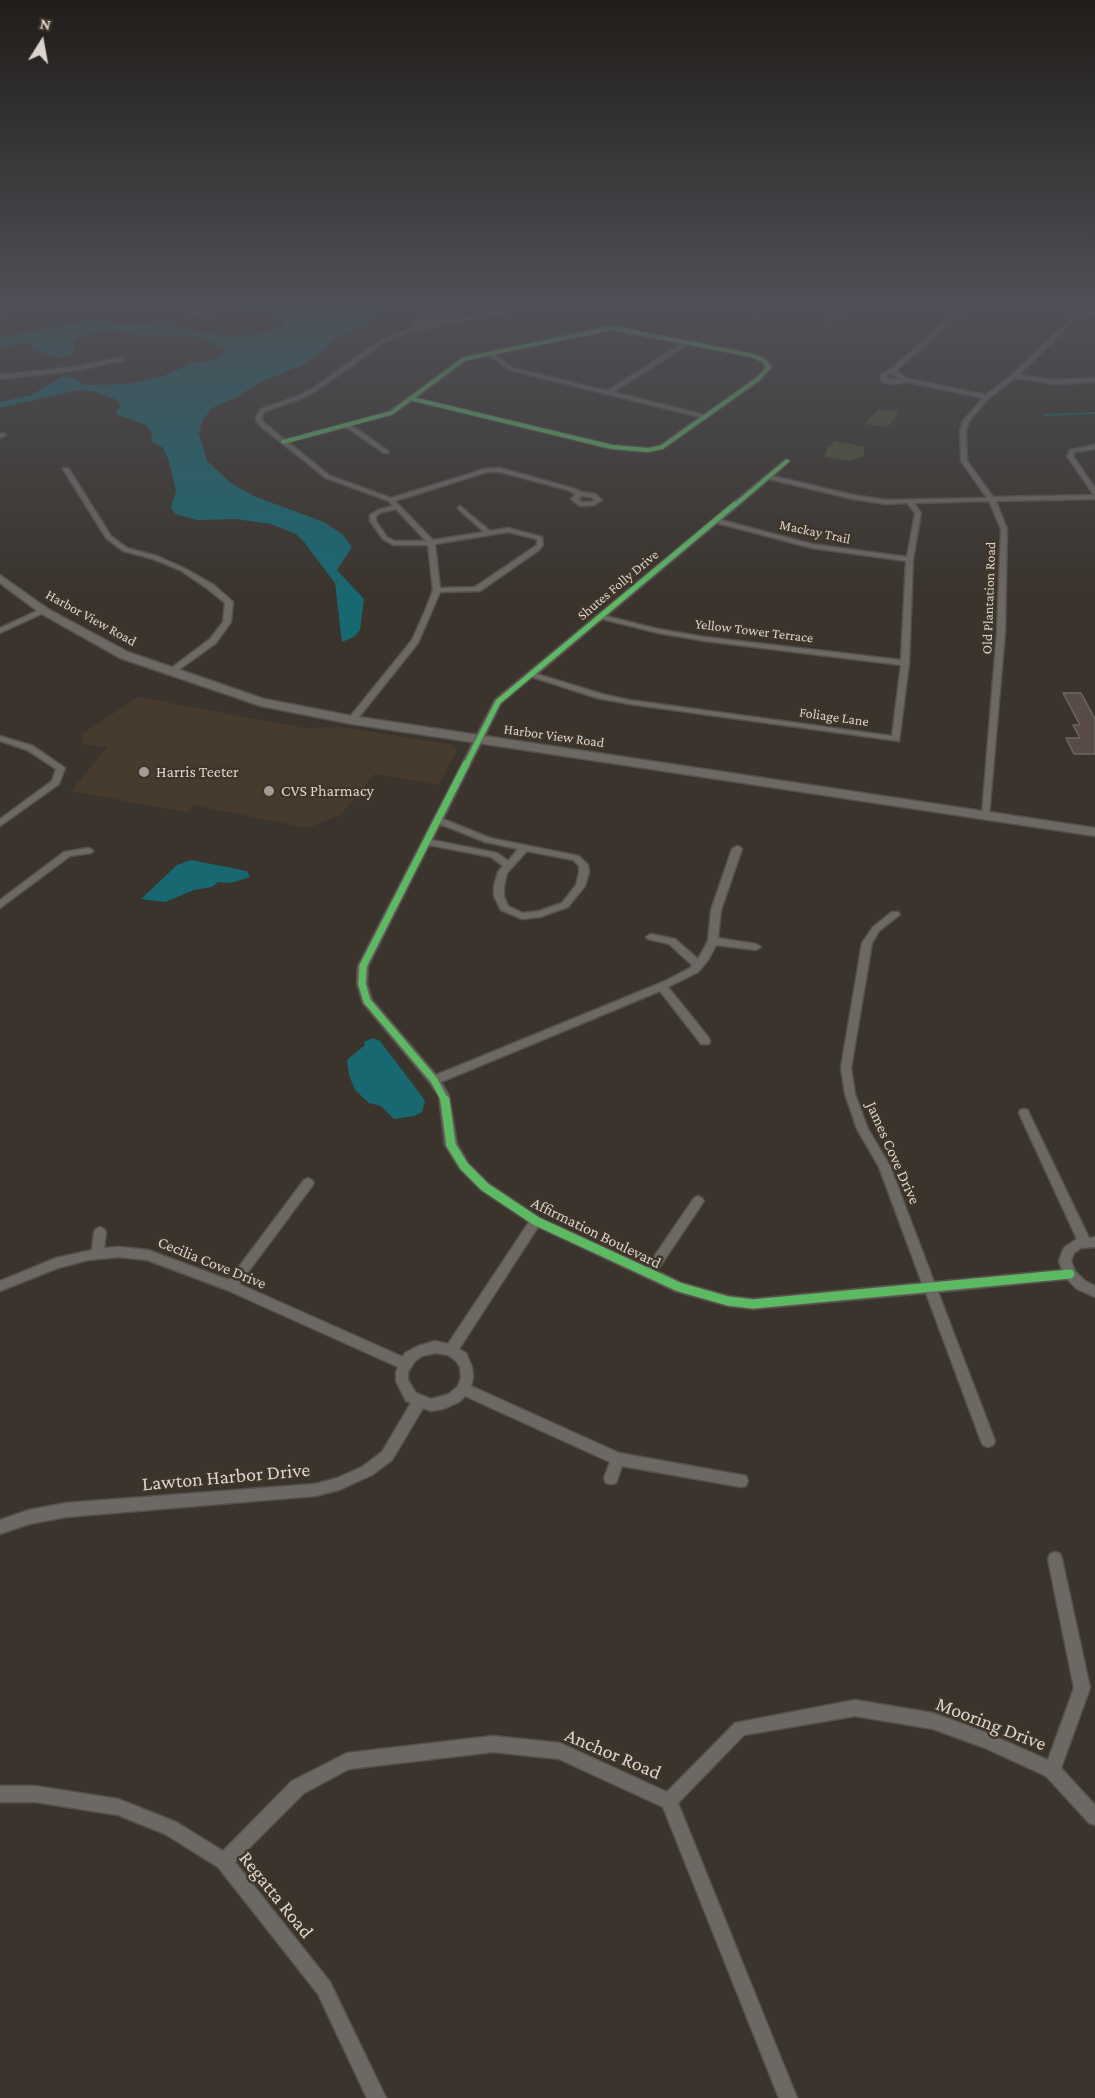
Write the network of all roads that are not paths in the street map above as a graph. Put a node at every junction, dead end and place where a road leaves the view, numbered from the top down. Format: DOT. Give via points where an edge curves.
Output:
graph roads {
  1 [pos="287,402"];
  2 [pos="409,402"];
  3 [pos="425,402"];
  4 [pos="644,402"];
  5 [pos="726,402"];
  6 [pos="983,402"];
  7 [pos="705,417"];
  8 [pos="348,426"];
  9 [pos="283,442"];
  10 [pos="1095,447"];
  11 [pos="386,452"];
  12 [pos="787,461"];
  13 [pos="66,469"];
  14 [pos="769,477"];
  15 [pos="581,495"];
  16 [pos="1095,495"];
  17 [pos="391,500"];
  18 [pos="993,500"];
  19 [pos="910,503"];
  20 [pos="397,507"];
  21 [pos="460,508"];
  22 [pos="718,520"];
  23 [pos="489,532"];
  24 [pos="431,542"];
  25 [pos="910,560"];
  26 [pos="0,578"];
  27 [pos="437,590"];
  28 [pos="44,611"];
  29 [pos="602,617"];
  30 [pos="0,631"];
  31 [pos="905,663"];
  32 [pos="170,672"];
  33 [pos="533,675"];
  34 [pos="352,720"];
  35 [pos="0,738"];
  36 [pos="480,740"];
  37 [pos="986,814"];
  38 [pos="438,820"];
  39 [pos="0,823"];
  40 [pos="1095,832"];
  41 [pos="427,842"];
  42 [pos="524,848"];
  43 [pos="737,849"];
  44 [pos="88,850"];
  45 [pos="508,866"];
  46 [pos="0,905"];
  47 [pos="895,914"];
  48 [pos="651,937"];
  49 [pos="712,941"];
  50 [pos="756,947"];
  51 [pos="698,965"];
  52 [pos="662,987"];
  53 [pos="705,1041"];
  54 [pos="434,1080"];
  55 [pos="1024,1113"];
  56 [pos="308,1183"];
  57 [pos="698,1201"];
  58 [pos="536,1221"];
  59 [pos="100,1232"];
  60 [pos="1090,1242"];
  61 [pos="98,1254"];
  62 [pos="650,1274"];
  63 [pos="1070,1274"];
  64 [pos="0,1286"];
  65 [pos="231,1286"];
  66 [pos="931,1289"];
  67 [pos="1095,1292"];
  68 [pos="452,1350"];
  69 [pos="405,1364"];
  70 [pos="463,1389"];
  71 [pos="419,1402"];
  72 [pos="988,1441"];
  73 [pos="618,1459"];
  74 [pos="611,1478"];
  75 [pos="741,1481"];
  76 [pos="0,1527"];
  77 [pos="1055,1559"];
  78 [pos="1052,1770"];
  79 [pos="0,1794"];
  80 [pos="669,1801"];
  81 [pos="1095,1817"];
  82 [pos="224,1862"];
  83 [pos="377,2098"];
  84 [pos="788,2098"];
  1 -- 9 [label="street" via="263,410 259,416"];
  2 -- 8 [label="street" via="392,414"];
  3 -- 7 [label="street" via="632,450 662,447"];
  4 -- 7 [label="street"];
  5 -- 7 [label="street"];
  6 -- 18 [label="street, Old Plantation Road" via="966,421 964,461"];
  8 -- 9 [label="street"];
  8 -- 11 [label="street"];
  9 -- 17 [label="street" via="328,477"];
  10 -- 16 [label="street" via="1072,451 1070,456"];
  12 -- 14 [label="street, Shutes Folly Drive"];
  13 -- 32 [label="street" via="108,537 125,550 156,557 182,569 230,602 227,622 213,640"];
  14 -- 19 [label="street" via="853,497"];
  14 -- 22 [label="street, Shutes Folly Drive"];
  15 -- 17 [label="street" via="500,470 487,470"];
  16 -- 18 [label="street"];
  17 -- 20 [label="street"];
  18 -- 19 [label="street"];
  18 -- 37 [label="street, Old Plantation Road" via="1004,529 1001,632"];
  19 -- 25 [label="street, Foliage Lane" via="918,513"];
  20 -- 24 [label="street"];
  20 -- 24 [label="street" via="373,515 385,538 393,543"];
  21 -- 23 [label="street"];
  22 -- 25 [label="street, Mackay Trail" via="812,546"];
  22 -- 29 [label="street, Shutes Folly Drive"];
  23 -- 24 [label="street"];
  23 -- 27 [label="street" via="508,530 540,538 540,545 477,589"];
  24 -- 27 [label="street"];
  25 -- 31 [label="street, Foliage Lane"];
  26 -- 28 [label="main road, Harbor View Road"];
  27 -- 34 [label="street" via="415,641"];
  28 -- 30 [label="street"];
  28 -- 32 [label="main road, Harbor View Road" via="124,655"];
  29 -- 31 [label="street, Yellow Tower Terrace" via="705,639"];
  29 -- 33 [label="street, Shutes Folly Drive"];
  31 -- 33 [label="street, Foliage Lane" via="896,739 629,702"];
  32 -- 34 [label="main road, Harbor View Road" via="261,702"];
  33 -- 36 [label="street, Shutes Folly Drive" via="498,702"];
  34 -- 36 [label="main road, Harbor View Road"];
  35 -- 39 [label="street" via="30,748 61,768 56,782"];
  36 -- 37 [label="main road, Harbor View Road"];
  36 -- 38 [label="street, Affirmation Boulevard"];
  37 -- 40 [label="main road, Harbor View Road"];
  38 -- 41 [label="street, Affirmation Boulevard"];
  38 -- 42 [label="street" via="488,840"];
  41 -- 45 [label="street" via="494,855"];
  41 -- 54 [label="street, Affirmation Boulevard" via="363,966 362,984 367,1001"];
  42 -- 45 [label="street"];
  42 -- 45 [label="street" via="565,854 583,865 580,886 565,905 522,916 504,908 499,886"];
  43 -- 49 [label="street" via="716,910"];
  44 -- 46 [label="street" via="67,854"];
  47 -- 66 [label="street, James Cove Drive" via="876,929 867,943 846,1068 850,1094 863,1129 884,1166"];
  48 -- 51 [label="street" via="672,941"];
  49 -- 50 [label="street"];
  49 -- 51 [label="street"];
  51 -- 52 [label="street"];
  52 -- 53 [label="street"];
  52 -- 54 [label="street"];
  54 -- 58 [label="street, Affirmation Boulevard" via="444,1096 452,1145 464,1166 485,1187"];
  55 -- 60 [label="street"];
  56 -- 65 [label="street"];
  57 -- 62 [label="street"];
  58 -- 62 [label="street, Affirmation Boulevard"];
  58 -- 68 [label="street"];
  59 -- 61 [label="street"];
  60 -- 63 [label="street" via="1079,1242 1068,1250 1065,1261"];
  61 -- 64 [label="street, Cecilia Cove Drive" via="56,1263"];
  61 -- 65 [label="street, Cecilia Cove Drive" via="148,1255"];
  62 -- 66 [label="street, Affirmation Boulevard" via="703,1295 753,1304"];
  63 -- 66 [label="street, Affirmation Boulevard"];
  63 -- 67 [label="street"];
  65 -- 69 [label="street, Cecilia Cove Drive"];
  66 -- 72 [label="street, James Cove Drive"];
  68 -- 69 [label="street" via="426,1348"];
  68 -- 70 [label="street" via="466,1367"];
  69 -- 71 [label="street" via="405,1390"];
  70 -- 71 [label="street" via="443,1403"];
  70 -- 73 [label="street"];
  71 -- 76 [label="street, Lawton Harbor Drive" via="387,1455 339,1484 315,1490 66,1510"];
  73 -- 74 [label="street"];
  73 -- 75 [label="street"];
  77 -- 78 [label="street" via="1082,1688"];
  78 -- 80 [label="street, Mooring Drive" via="933,1721 855,1708 740,1728"];
  78 -- 81 [label="street, Mooring Drive"];
  79 -- 82 [label="street, Regatta Road" via="35,1794 117,1808 170,1828"];
  80 -- 82 [label="street, Anchor Road" via="560,1751 493,1744 347,1761 298,1787"];
  80 -- 84 [label="street, Anchor Road"];
  82 -- 83 [label="street, Regatta Road" via="324,1988"];
}
